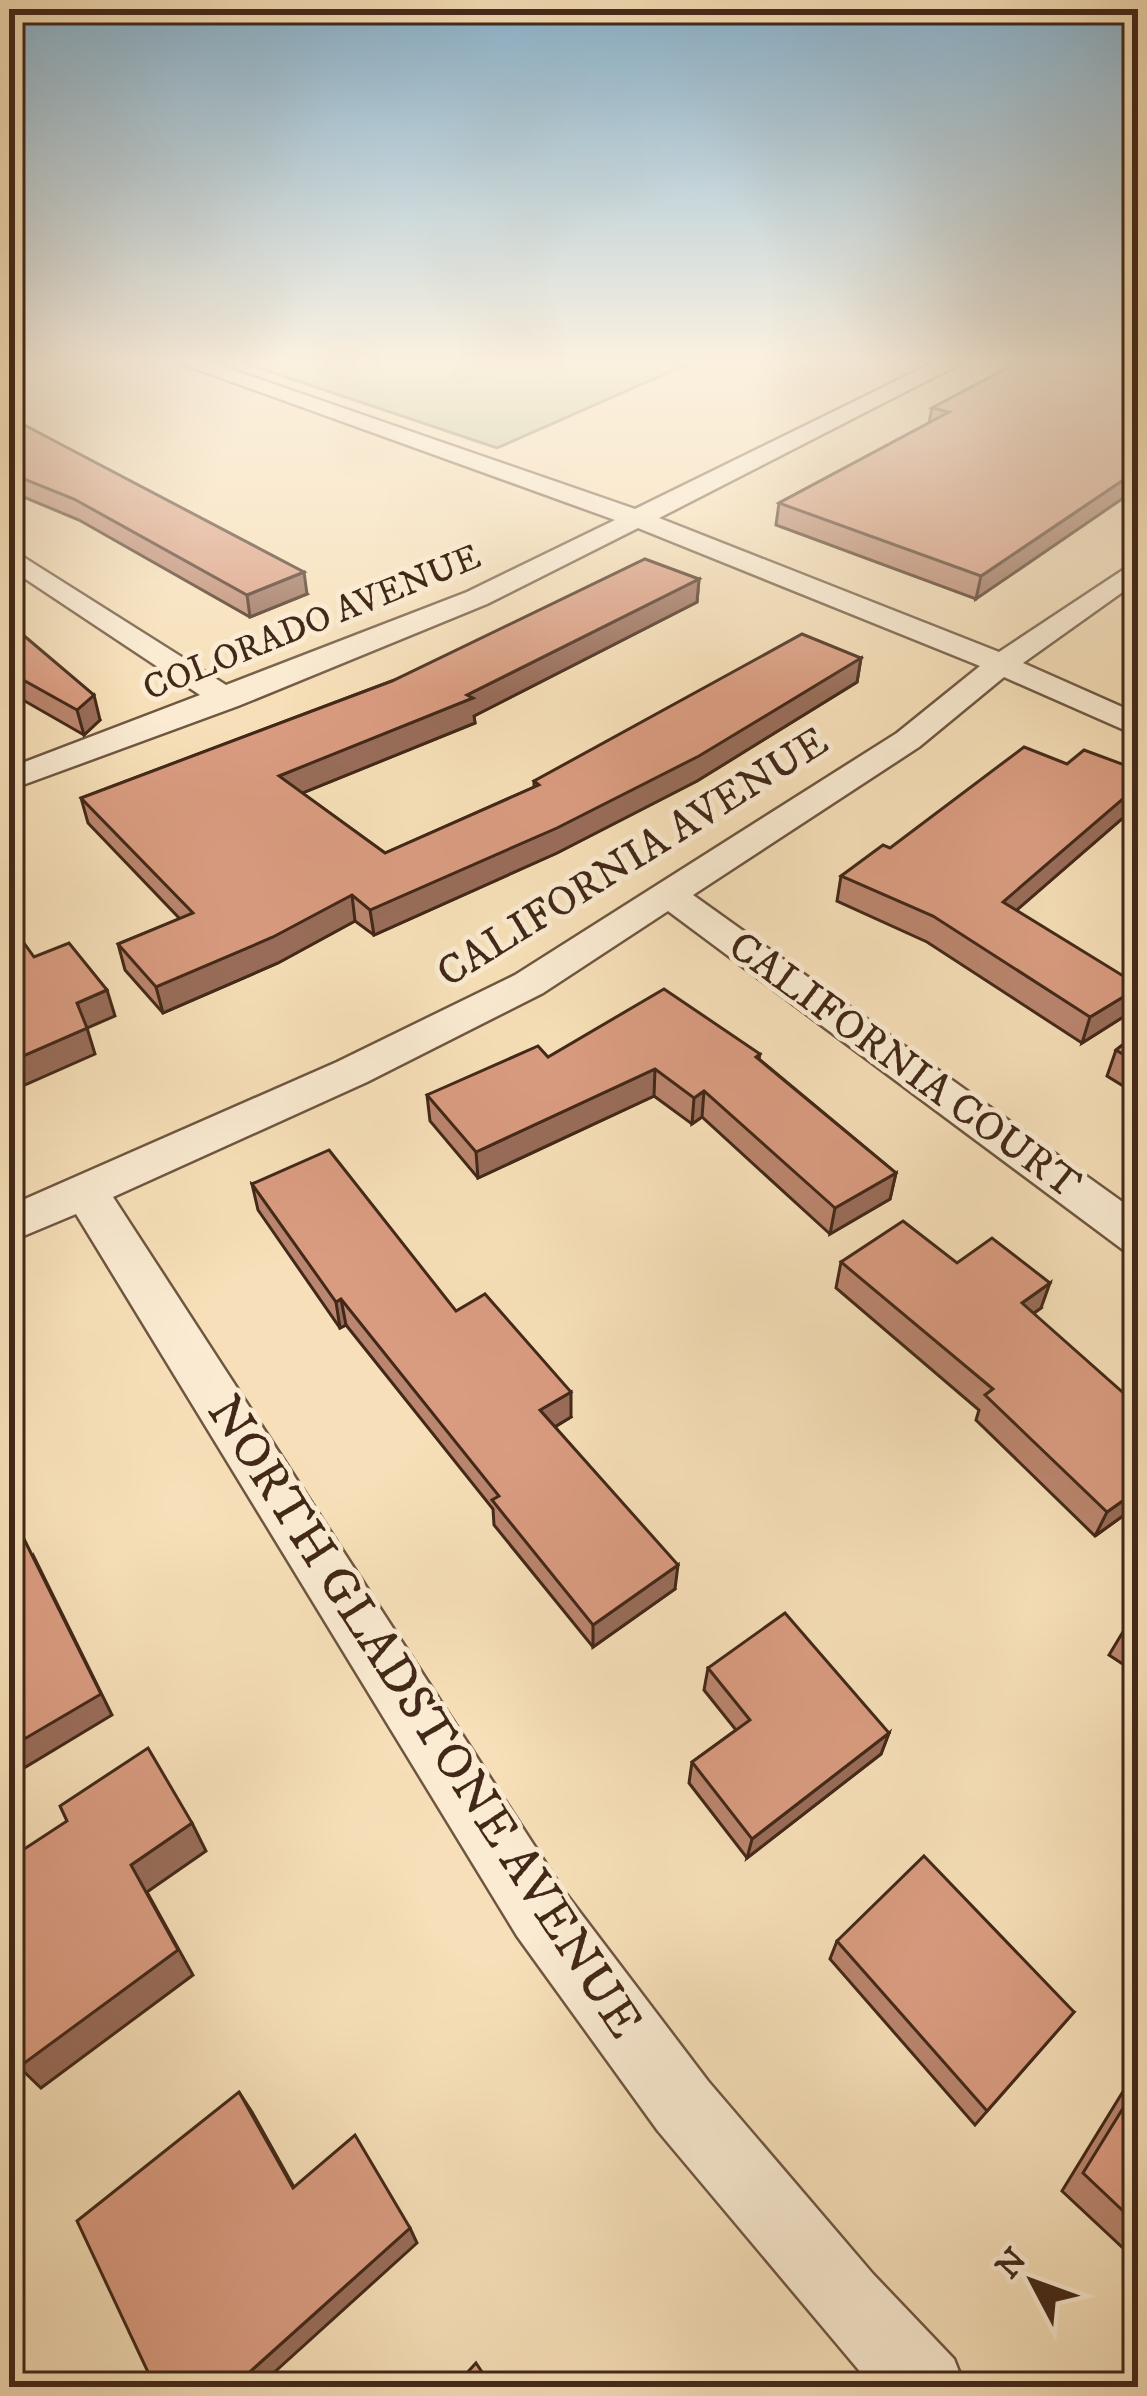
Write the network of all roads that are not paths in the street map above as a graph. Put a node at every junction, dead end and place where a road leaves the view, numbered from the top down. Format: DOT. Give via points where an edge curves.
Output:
graph roads {
  1 [pos="499,471"];
  2 [pos="735,471"];
  3 [pos="638,519"];
  4 [pos="9,556"];
  5 [pos="1138,568"];
  6 [pos="999,666"];
  7 [pos="227,699"];
  8 [pos="1138,726"];
  9 [pos="9,780"];
  10 [pos="669,895"];
  11 [pos="87,1194"];
  12 [pos="9,1225"];
  13 [pos="1138,1237"];
  14 [pos="926,2387"];
  1 -- 3 [label="street"];
  2 -- 3 [label="street, COLORADO AVENUE"];
  3 -- 6 [label="street"];
  3 -- 7 [label="street, COLORADO AVENUE" via="477,598"];
  4 -- 7 [label="street"];
  5 -- 6 [label="street, CALIFORNIA AVENUE"];
  6 -- 8 [label="street"];
  6 -- 10 [label="street, CALIFORNIA AVENUE" via="908,740"];
  7 -- 9 [label="street, COLORADO AVENUE"];
  10 -- 11 [label="street, CALIFORNIA AVENUE" via="529,984"];
  10 -- 13 [label="street, CALIFORNIA COURT"];
  11 -- 12 [label="street, CALIFORNIA AVENUE"];
  11 -- 14 [label="street, NORTH GLADSTONE AVENUE" via="540,1913 683,2106"];
}
